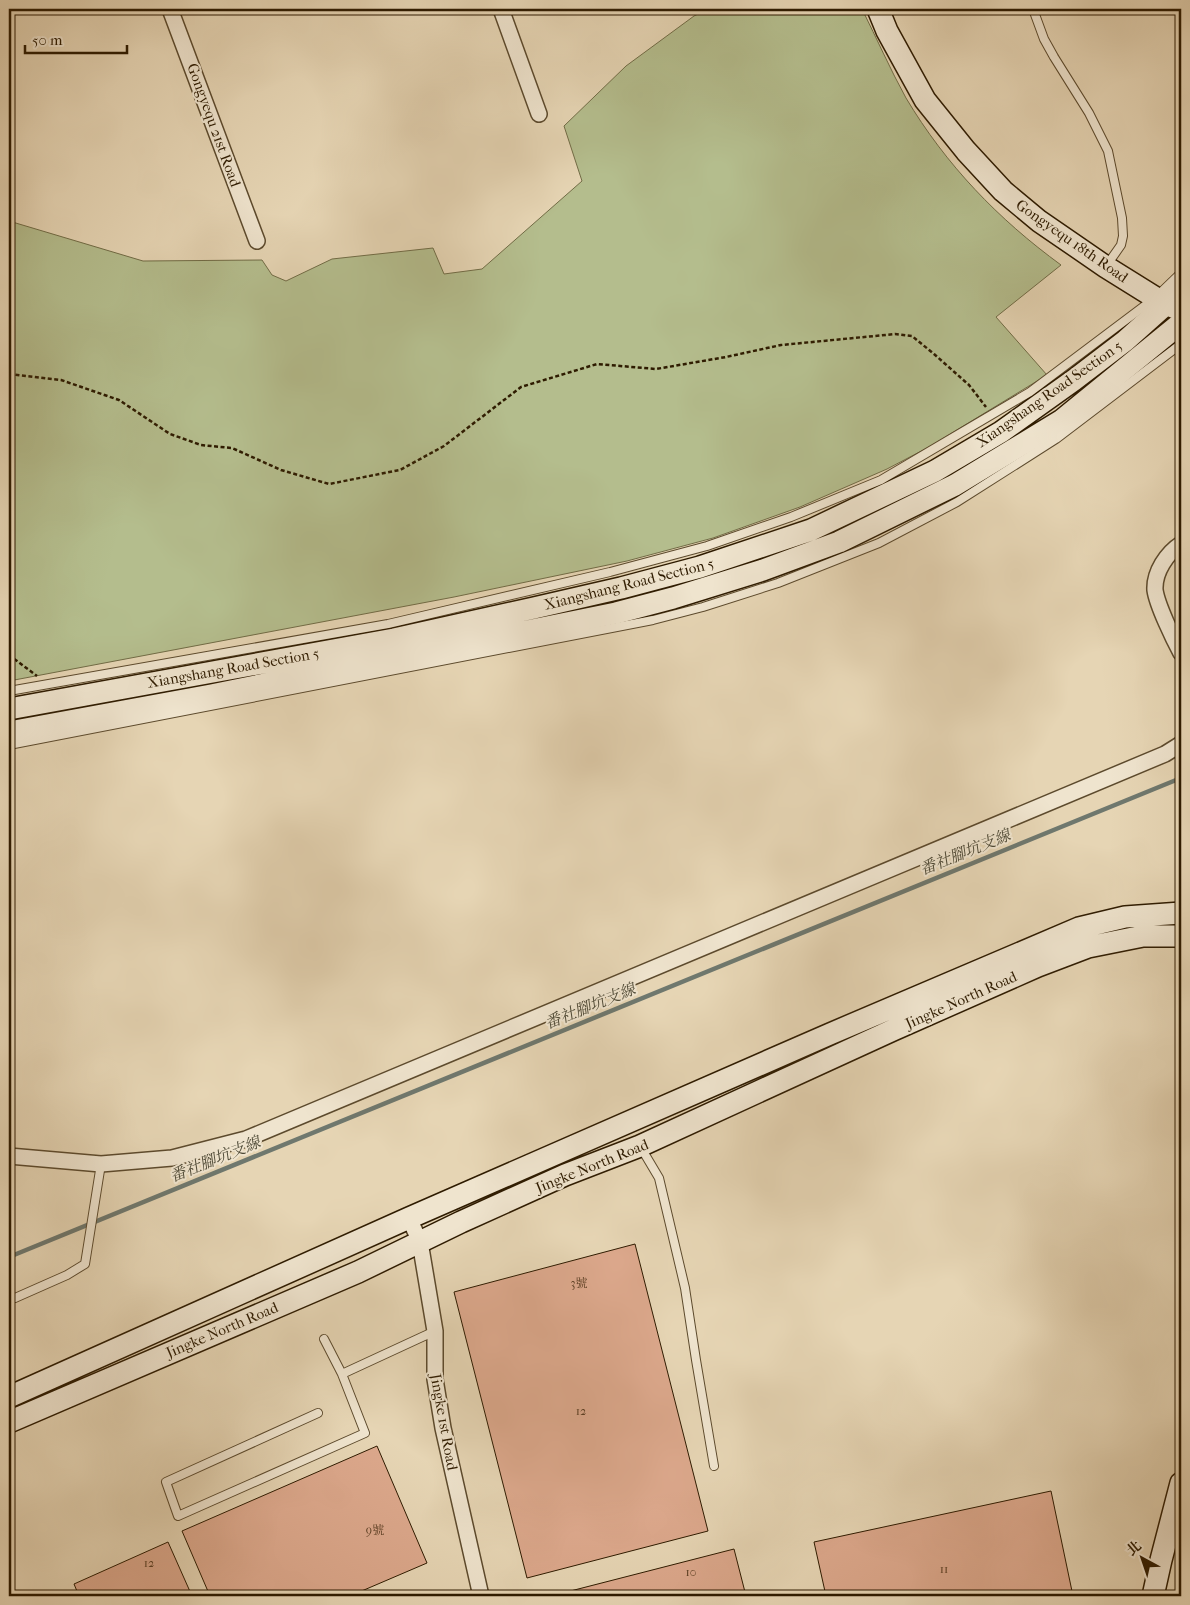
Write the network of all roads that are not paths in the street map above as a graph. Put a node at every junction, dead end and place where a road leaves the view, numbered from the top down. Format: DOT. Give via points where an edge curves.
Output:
graph roads {
  1 [pos="170,9"];
  2 [pos="501,9"];
  3 [pos="878,9"];
  4 [pos="1033,9"];
  5 [pos="539,114"];
  6 [pos="257,241"];
  7 [pos="1106,267"];
  8 [pos="1181,272"];
  9 [pos="1175,307"];
  10 [pos="1181,344"];
  11 [pos="1181,544"];
  12 [pos="1181,653"];
  13 [pos="9,691"];
  14 [pos="9,709"];
  15 [pos="9,732"];
  16 [pos="1181,744"];
  17 [pos="9,745"];
  18 [pos="1181,913"];
  19 [pos="1181,936"];
  20 [pos="640,1146"];
  21 [pos="9,1156"];
  22 [pos="101,1164"];
  23 [pos="409,1218"];
  24 [pos="420,1242"];
  25 [pos="9,1299"];
  26 [pos="434,1331"];
  27 [pos="324,1339"];
  28 [pos="342,1374"];
  29 [pos="9,1397"];
  30 [pos="318,1413"];
  31 [pos="9,1422"];
  32 [pos="714,1466"];
  33 [pos="1181,1483"];
  34 [pos="481,1596"];
  35 [pos="1153,1596"];
  1 -- 6 [label="street, Gongyequ 21st Road"];
  2 -- 5 [label="street"];
  3 -- 7 [label="street, Gongyequ 18th Road" via="925,100 966,151 1003,191 1039,222"];
  4 -- 7 [label="lane" via="1044,39 1108,151 1123,236 1122,245"];
  7 -- 9 [label="street, Gongyequ 18th Road"];
  8 -- 9 [label="lane, Xiangshang Road Section 5"];
  9 -- 13 [label="lane, Xiangshang Road Section 5" via="881,480 791,517 707,546 388,624"];
  9 -- 14 [label="street, Xiangshang Road Section 5" via="1001,432 935,471 811,530 700,567 534,608 394,639"];
  9 -- 15 [label="street, Xiangshang Road Section 5" via="1062,420 955,485 839,542 763,570 616,613 211,695"];
  10 -- 17 [label="lane" via="1056,439 957,502 879,543 778,583 644,622"];
  11 -- 12 [label="street" via="1159,570 1155,590"];
  16 -- 22 [label="street" via="1165,754 246,1139 172,1158"];
  18 -- 23 [label="street, Jingke North Road" via="1124,917 1079,928"];
  19 -- 20 [label="street, Jingke North Road" via="1143,936 1088,947 1038,966"];
  20 -- 24 [label="street, Jingke North Road" via="565,1175"];
  20 -- 32 [label="lane" via="660,1178 685,1288"];
  21 -- 22 [label="street"];
  22 -- 25 [label="lane" via="85,1264"];
  23 -- 24 [label="street, Jingke 1st Road"];
  23 -- 29 [label="street, Jingke North Road"];
  24 -- 26 [label="street, Jingke 1st Road"];
  24 -- 31 [label="street, Jingke North Road" via="358,1272"];
  26 -- 28 [label="lane"];
  26 -- 34 [label="street, Jingke 1st Road" via="435,1379 443,1428"];
  27 -- 28 [label="lane"];
  28 -- 30 [label="lane" via="365,1433 178,1516 166,1482"];
  33 -- 35 [label="street"];
}
